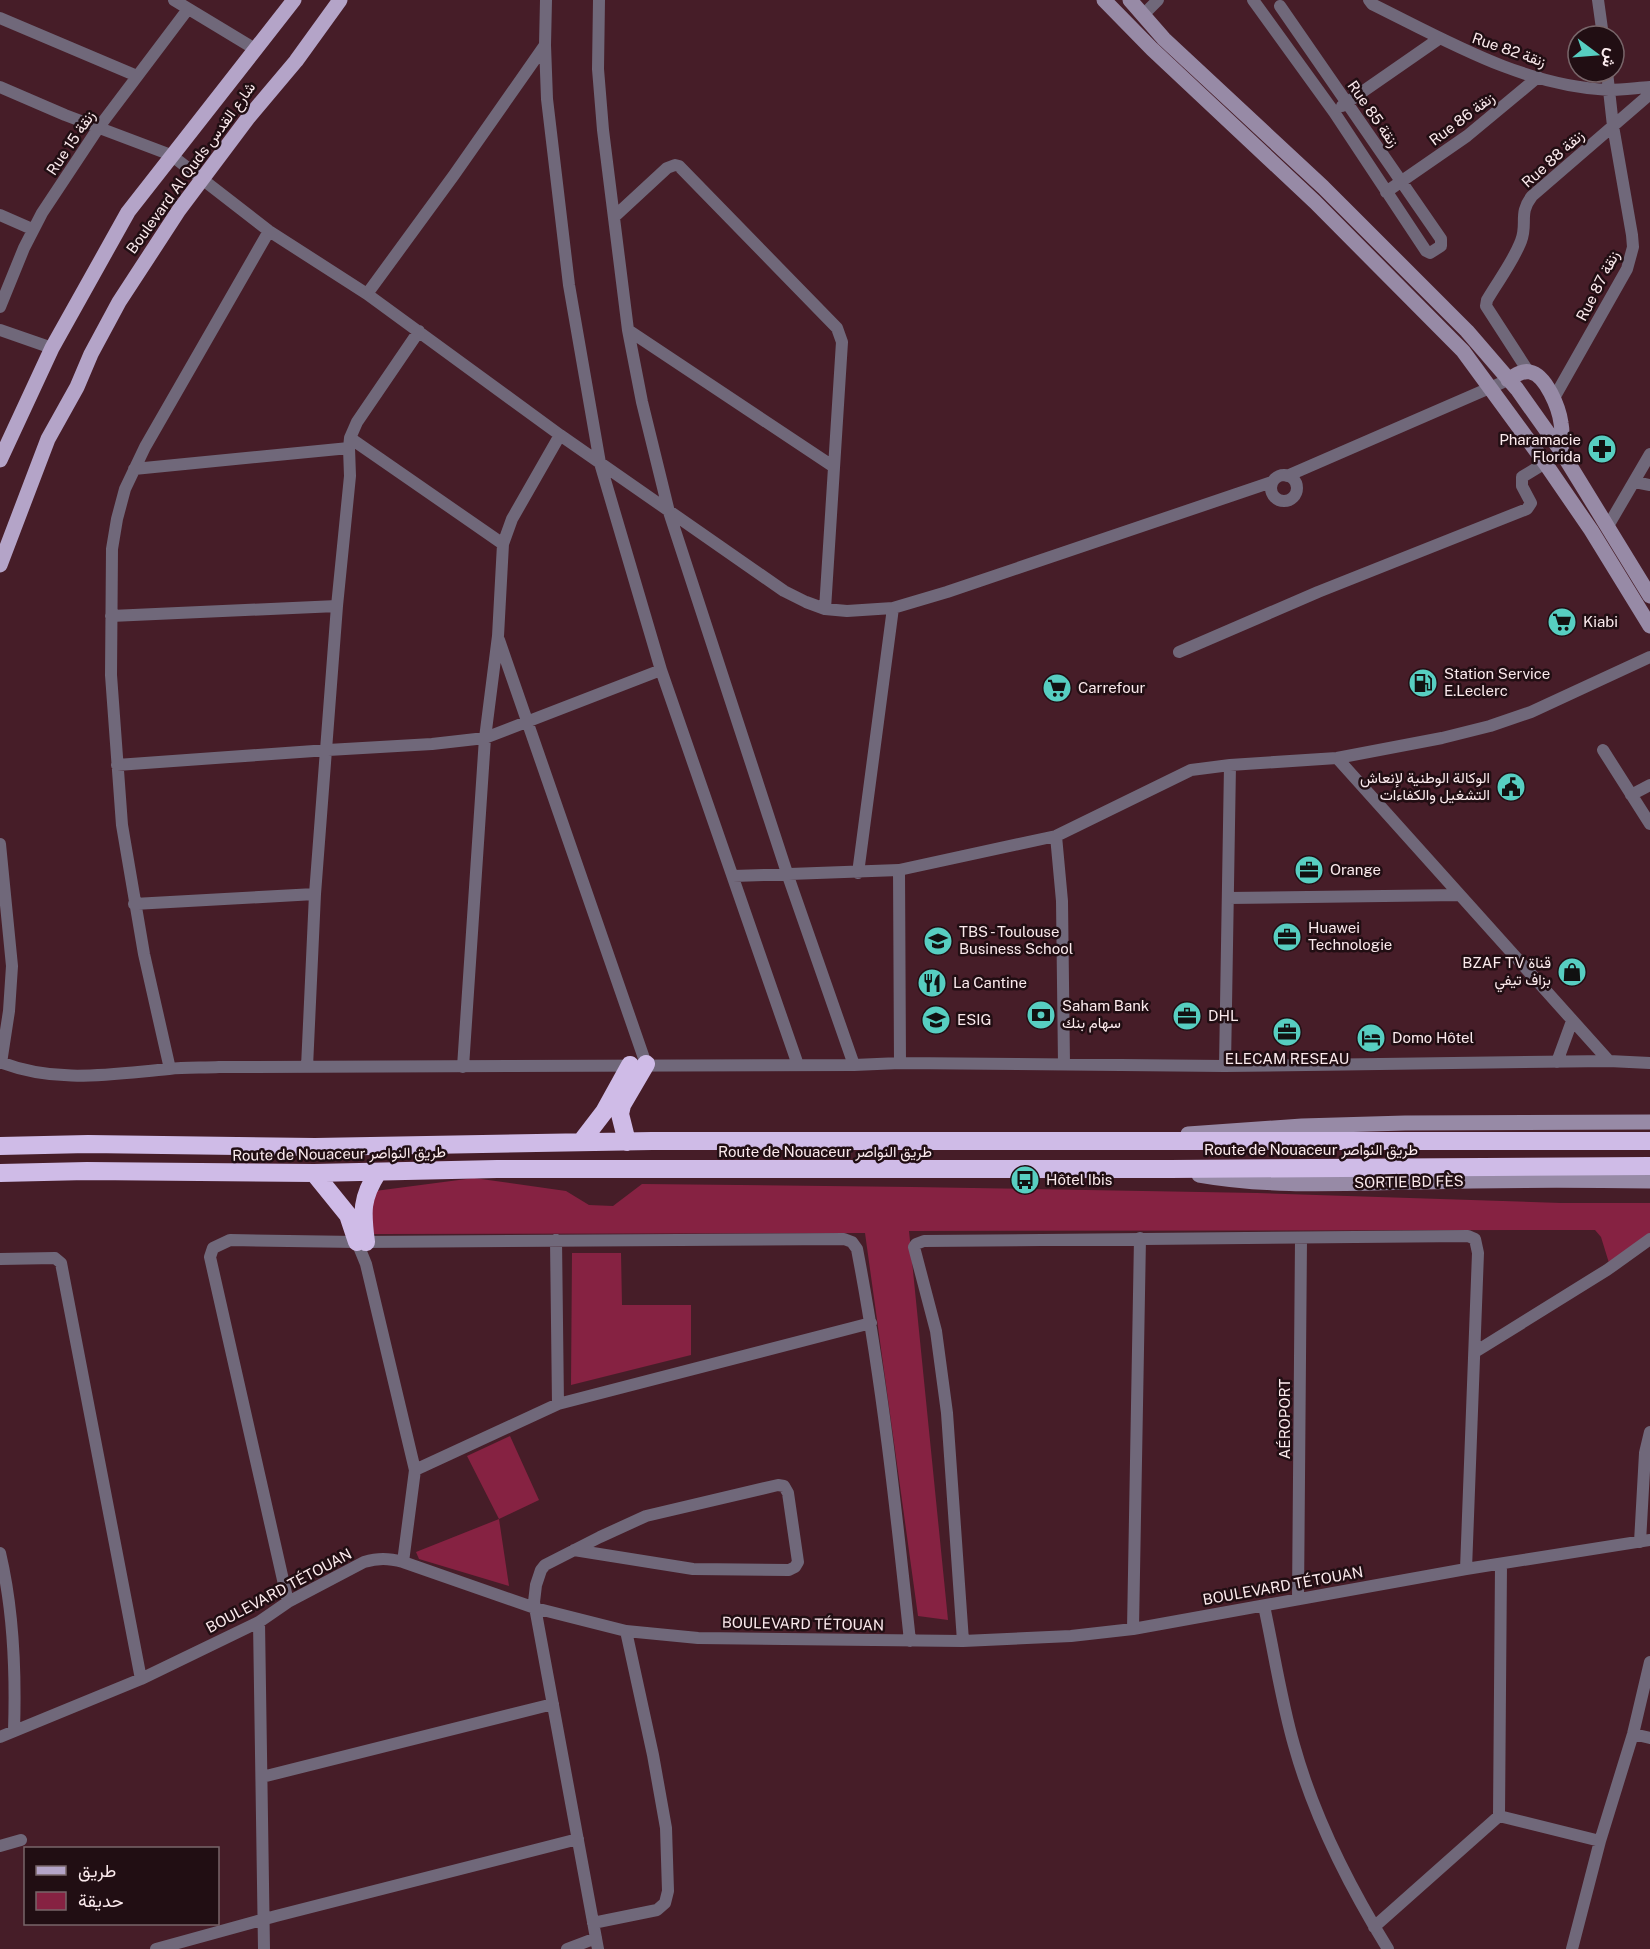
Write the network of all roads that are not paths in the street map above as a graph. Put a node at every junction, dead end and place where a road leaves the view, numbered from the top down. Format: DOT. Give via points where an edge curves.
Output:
graph roads {
  1 [pos="174,0"];
  2 [pos="294,0"];
  3 [pos="340,0"];
  4 [pos="546,0"];
  5 [pos="599,0"];
  6 [pos="1104,0"];
  7 [pos="1130,0"];
  8 [pos="1158,0"];
  9 [pos="1253,0"];
  10 [pos="1369,0"];
  11 [pos="1598,0"];
  12 [pos="1280,6"];
  13 [pos="188,9"];
  14 [pos="1144,14"];
  15 [pos="0,18"];
  16 [pos="1601,24"];
  17 [pos="1440,38"];
  18 [pos="545,45"];
  19 [pos="255,49"];
  20 [pos="137,76"];
  21 [pos="1538,77"];
  22 [pos="1609,84"];
  23 [pos="0,87"];
  24 [pos="1650,87"];
  25 [pos="1610,90"];
  26 [pos="1650,94"];
  27 [pos="1347,102"];
  28 [pos="1334,112"];
  29 [pos="1613,126"];
  30 [pos="99,127"];
  31 [pos="171,155"];
  32 [pos="201,180"];
  33 [pos="1402,182"];
  34 [pos="1386,192"];
  35 [pos="0,215"];
  36 [pos="614,217"];
  37 [pos="32,229"];
  38 [pos="269,231"];
  39 [pos="367,294"];
  40 [pos="0,307"];
  41 [pos="0,330"];
  42 [pos="628,330"];
  43 [pos="419,331"];
  44 [pos="52,348"];
  45 [pos="1528,371"];
  46 [pos="1508,380"];
  47 [pos="1490,388"];
  48 [pos="1554,398"];
  49 [pos="560,435"];
  50 [pos="349,443"];
  51 [pos="1562,452"];
  52 [pos="1650,454"];
  53 [pos="0,460"];
  54 [pos="600,463"];
  55 [pos="1545,463"];
  56 [pos="834,467"];
  57 [pos="134,469"];
  58 [pos="1287,476"];
  59 [pos="1272,482"];
  60 [pos="1635,483"];
  61 [pos="1650,485"];
  62 [pos="669,512"];
  63 [pos="1608,526"];
  64 [pos="503,544"];
  65 [pos="0,565"];
  66 [pos="1650,596"];
  67 [pos="337,606"];
  68 [pos="893,608"];
  69 [pos="825,609"];
  70 [pos="111,616"];
  71 [pos="1650,626"];
  72 [pos="498,636"];
  73 [pos="1179,652"];
  74 [pos="1650,657"];
  75 [pos="661,670"];
  76 [pos="526,721"];
  77 [pos="485,738"];
  78 [pos="328,750"];
  79 [pos="1604,750"];
  80 [pos="1337,758"];
  81 [pos="117,765"];
  82 [pos="1230,765"];
  83 [pos="1650,784"];
  84 [pos="1631,795"];
  85 [pos="1650,824"];
  86 [pos="1056,836"];
  87 [pos="0,844"];
  88 [pos="899,870"];
  89 [pos="858,873"];
  90 [pos="733,876"];
  91 [pos="788,876"];
  92 [pos="315,894"];
  93 [pos="1460,895"];
  94 [pos="1228,898"];
  95 [pos="134,904"];
  96 [pos="1572,1020"];
  97 [pos="640,1059"];
  98 [pos="1609,1061"];
  99 [pos="1557,1062"];
  100 [pos="1,1063"];
  101 [pos="900,1063"];
  102 [pos="1650,1063"];
  103 [pos="1064,1064"];
  104 [pos="798,1065"];
  105 [pos="854,1065"];
  106 [pos="463,1066"];
  107 [pos="1225,1066"];
  108 [pos="307,1067"];
  109 [pos="171,1069"];
  110 [pos="1650,1122"];
  111 [pos="1650,1141"];
  112 [pos="581,1142"];
  113 [pos="627,1142"];
  114 [pos="1164,1142"];
  115 [pos="0,1146"];
  116 [pos="1650,1166"];
  117 [pos="1170,1169"];
  118 [pos="378,1172"];
  119 [pos="0,1173"];
  120 [pos="314,1173"];
  121 [pos="1650,1181"];
  122 [pos="1140,1238"];
  123 [pos="1301,1239"];
  124 [pos="1650,1239"];
  125 [pos="556,1240"];
  126 [pos="362,1242"];
  127 [pos="0,1259"];
  128 [pos="871,1323"];
  129 [pos="1475,1352"];
  130 [pos="558,1404"];
  131 [pos="1650,1432"];
  132 [pos="415,1470"];
  133 [pos="1645,1541"];
  134 [pos="574,1550"];
  135 [pos="0,1553"];
  136 [pos="403,1562"];
  137 [pos="1501,1565"];
  138 [pos="1466,1569"];
  139 [pos="1298,1599"];
  140 [pos="288,1602"];
  141 [pos="1264,1606"];
  142 [pos="535,1608"];
  143 [pos="259,1622"];
  144 [pos="1133,1629"];
  145 [pos="626,1631"];
  146 [pos="910,1641"];
  147 [pos="963,1641"];
  148 [pos="1650,1662"];
  149 [pos="141,1679"];
  150 [pos="553,1704"];
  151 [pos="14,1731"];
  152 [pos="1633,1734"];
  153 [pos="0,1737"];
  154 [pos="1650,1738"];
  155 [pos="262,1777"];
  156 [pos="1499,1816"];
  157 [pos="578,1839"];
  158 [pos="21,1840"];
  159 [pos="1600,1841"];
  160 [pos="0,1846"];
  161 [pos="264,1919"];
  162 [pos="593,1923"];
  163 [pos="1374,1927"];
  164 [pos="597,1943"];
  165 [pos="156,1949"];
  166 [pos="264,1949"];
  167 [pos="567,1949"];
  168 [pos="1388,1949"];
  169 [pos="1572,1949"];
  1 -- 13 [label="street"];
  2 -- 19 [label="main road, Boulevard Al Quds شارع القدس"];
  3 -- 32 [label="main road, Boulevard Al Quds شارع القدس" via="296,62"];
  4 -- 18 [label="street"];
  5 -- 36 [label="street" via="598,69"];
  6 -- 47 [label="main road" via="1323,210 1463,351"];
  7 -- 14 [label="main road"];
  8 -- 14 [label="street"];
  9 -- 28 [label="street"];
  10 -- 17 [label="street, Rue 82 زنقة"];
  11 -- 16 [label="street"];
  12 -- 27 [label="street, Rue 85 زنقة"];
  13 -- 19 [label="street"];
  13 -- 20 [label="street, Rue 15 زنقة"];
  14 -- 46 [label="main road" via="1164,39 1323,187 1467,331"];
  15 -- 20 [label="street"];
  17 -- 21 [label="street, Rue 82 زنقة"];
  17 -- 27 [label="street"];
  18 -- 39 [label="street"];
  18 -- 54 [label="street" via="547,99 570,285"];
  19 -- 31 [label="main road, Boulevard Al Quds شارع القدس"];
  20 -- 30 [label="street, Rue 15 زنقة"];
  21 -- 25 [label="street, Rue 82 زنقة"];
  21 -- 33 [label="street, Rue 86 زنقة" via="1489,119"];
  22 -- 25 [label="street, Rue 87 زنقة"];
  23 -- 30 [label="street"];
  24 -- 25 [label="street, Rue 82 زنقة"];
  25 -- 29 [label="street, Rue 87 زنقة"];
  26 -- 29 [label="street, Rue 88 زنقة"];
  27 -- 28 [label="street"];
  27 -- 33 [label="street, Rue 85 زنقة"];
  28 -- 34 [label="street"];
  29 -- 45 [label="street, Rue 88 زنقة" via="1525,205 1523,237 1489,296 1488,310"];
  29 -- 48 [label="street, Rue 87 زنقة" via="1632,235 1631,258"];
  30 -- 31 [label="street"];
  30 -- 37 [label="street, Rue 15 زنقة"];
  31 -- 32 [label="street"];
  31 -- 44 [label="main road, Boulevard Al Quds شارع القدس" via="128,212"];
  32 -- 38 [label="street"];
  32 -- 65 [label="main road, Boulevard Al Quds شارع القدس" via="143,264 91,354 78,387 48,439"];
  33 -- 34 [label="street, Rue 86 زنقة"];
  33 -- 34 [label="street, Rue 85 زنقة" via="1441,239 1441,246 1430,253"];
  35 -- 37 [label="street"];
  36 -- 42 [label="street"];
  36 -- 56 [label="street" via="667,168 679,166 833,324 842,342"];
  37 -- 40 [label="street, Rue 15 زنقة"];
  38 -- 39 [label="street"];
  38 -- 57 [label="street"];
  39 -- 43 [label="street"];
  41 -- 44 [label="street"];
  42 -- 56 [label="street"];
  42 -- 62 [label="street"];
  43 -- 49 [label="street"];
  43 -- 50 [label="street" via="357,422"];
  44 -- 53 [label="main road, Boulevard Al Quds شارع القدس"];
  45 -- 46 [label="main road"];
  45 -- 48 [label="main road" via="1537,375"];
  46 -- 47 [label="street"];
  46 -- 51 [label="main road"];
  47 -- 55 [label="main road"];
  47 -- 58 [label="street"];
  48 -- 51 [label="main road" via="1562,423"];
  49 -- 54 [label="street"];
  49 -- 64 [label="street" via="512,519"];
  50 -- 57 [label="street"];
  50 -- 64 [label="street"];
  50 -- 67 [label="street" via="350,476"];
  51 -- 63 [label="main road"];
  52 -- 60 [label="street"];
  54 -- 62 [label="street"];
  54 -- 75 [label="street"];
  55 -- 71 [label="main road"];
  55 -- 73 [label="street" via="1522,477 1531,503 1527,508"];
  56 -- 69 [label="street"];
  57 -- 70 [label="street" via="125,489 112,549"];
  58 -- 59 [label="street"];
  58 -- 59 [label="street" via="1297,488 1289,500 1280,501 1273,496"];
  59 -- 68 [label="street"];
  60 -- 61 [label="street"];
  60 -- 63 [label="street"];
  62 -- 69 [label="street" via="784,591"];
  62 -- 91 [label="street"];
  63 -- 66 [label="main road"];
  64 -- 72 [label="street"];
  67 -- 70 [label="street"];
  67 -- 78 [label="street"];
  68 -- 69 [label="street"];
  68 -- 89 [label="street"];
  70 -- 81 [label="street"];
  72 -- 76 [label="street"];
  72 -- 77 [label="street"];
  74 -- 80 [label="street" via="1531,712 1490,726"];
  75 -- 76 [label="street"];
  75 -- 90 [label="street"];
  76 -- 77 [label="street"];
  76 -- 97 [label="street"];
  77 -- 78 [label="street"];
  77 -- 106 [label="street"];
  78 -- 81 [label="street"];
  78 -- 92 [label="street"];
  79 -- 84 [label="street"];
  80 -- 82 [label="street"];
  80 -- 93 [label="street"];
  81 -- 95 [label="street"];
  82 -- 86 [label="street" via="1191,770"];
  82 -- 94 [label="street"];
  83 -- 84 [label="street"];
  84 -- 85 [label="street"];
  86 -- 88 [label="street"];
  86 -- 103 [label="street" via="1062,901"];
  87 -- 100 [label="street" via="12,966"];
  88 -- 89 [label="street"];
  88 -- 101 [label="street"];
  89 -- 91 [label="street"];
  90 -- 91 [label="street"];
  90 -- 104 [label="street"];
  91 -- 105 [label="street"];
  92 -- 95 [label="street"];
  92 -- 108 [label="street"];
  93 -- 94 [label="street"];
  93 -- 96 [label="street"];
  94 -- 107 [label="street"];
  95 -- 109 [label="street"];
  96 -- 98 [label="street"];
  96 -- 99 [label="street"];
  97 -- 104 [label="street"];
  97 -- 106 [label="street"];
  97 -- 112 [label="highway"];
  97 -- 113 [label="highway" via="620,1114"];
  98 -- 99 [label="street"];
  98 -- 102 [label="street"];
  99 -- 107 [label="street"];
  100 -- 109 [label="street" via="54,1076"];
  101 -- 103 [label="street"];
  101 -- 105 [label="street"];
  103 -- 107 [label="street"];
  104 -- 105 [label="street"];
  106 -- 108 [label="street"];
  108 -- 109 [label="street"];
  110 -- 114 [label="main road" via="1302,1126 1198,1133"];
  111 -- 114 [label="highway, Route de Nouaceur طريق النواصر"];
  112 -- 113 [label="highway, Route de Nouaceur طريق النواصر"];
  112 -- 115 [label="highway, Route de Nouaceur طريق النواصر" via="315,1147"];
  113 -- 114 [label="highway, Route de Nouaceur طريق النواصر"];
  116 -- 117 [label="highway, Route de Nouaceur طريق النواصر"];
  117 -- 118 [label="highway, Route de Nouaceur طريق النواصر"];
  117 -- 121 [label="main road, SORTIE BD FÈS" via="1241,1180 1317,1184"];
  118 -- 120 [label="highway, Route de Nouaceur طريق النواصر"];
  118 -- 126 [label="highway" via="365,1197"];
  119 -- 120 [label="highway, Route de Nouaceur طريق النواصر"];
  120 -- 126 [label="highway" via="348,1215"];
  122 -- 123 [label="street"];
  122 -- 144 [label="street"];
  122 -- 147 [label="street" via="924,1241 914,1247 936,1331 947,1413"];
  123 -- 129 [label="street" via="1475,1239"];
  123 -- 139 [label="street, AÉROPORT"];
  124 -- 129 [label="street"];
  125 -- 126 [label="street"];
  125 -- 128 [label="street" via="844,1239 857,1249"];
  125 -- 130 [label="street"];
  126 -- 132 [label="street"];
  126 -- 140 [label="street" via="230,1240 213,1248 210,1257"];
  127 -- 149 [label="street" via="55,1258 61,1263"];
  128 -- 130 [label="street"];
  128 -- 146 [label="street" via="891,1457"];
  129 -- 138 [label="street"];
  130 -- 132 [label="street"];
  131 -- 133 [label="street" via="1645,1453"];
  132 -- 136 [label="street"];
  133 -- 137 [label="street, BOULEVARD TÉTOUAN"];
  134 -- 134 [label="street" via="646,1516 781,1485 788,1493 798,1562 789,1569 693,1569"];
  134 -- 142 [label="street" via="541,1570"];
  135 -- 151 [label="street" via="9,1590 16,1681"];
  136 -- 140 [label="street, BOULEVARD TÉTOUAN" via="375,1559"];
  136 -- 142 [label="street, BOULEVARD TÉTOUAN"];
  137 -- 138 [label="street, BOULEVARD TÉTOUAN"];
  137 -- 156 [label="street"];
  138 -- 139 [label="street, BOULEVARD TÉTOUAN"];
  139 -- 141 [label="street, BOULEVARD TÉTOUAN"];
  140 -- 143 [label="street, BOULEVARD TÉTOUAN"];
  141 -- 144 [label="street, BOULEVARD TÉTOUAN"];
  141 -- 163 [label="street" via="1294,1744 1308,1788 1330,1845"];
  142 -- 145 [label="street, BOULEVARD TÉTOUAN"];
  142 -- 150 [label="street"];
  143 -- 149 [label="street, BOULEVARD TÉTOUAN"];
  143 -- 155 [label="street"];
  144 -- 147 [label="street, BOULEVARD TÉTOUAN"];
  145 -- 146 [label="street, BOULEVARD TÉTOUAN" via="698,1638"];
  145 -- 162 [label="street" via="661,1797 668,1891 657,1910"];
  146 -- 147 [label="street, BOULEVARD TÉTOUAN"];
  148 -- 152 [label="street"];
  149 -- 151 [label="street, BOULEVARD TÉTOUAN"];
  150 -- 155 [label="street"];
  150 -- 157 [label="street"];
  151 -- 153 [label="street, BOULEVARD TÉTOUAN"];
  152 -- 154 [label="street"];
  152 -- 159 [label="street"];
  155 -- 161 [label="street"];
  156 -- 159 [label="street"];
  156 -- 163 [label="street"];
  157 -- 161 [label="street"];
  157 -- 162 [label="street"];
  158 -- 160 [label="street"];
  159 -- 169 [label="street"];
  161 -- 165 [label="street"];
  161 -- 166 [label="street"];
  162 -- 164 [label="street"];
  163 -- 168 [label="street"];
  164 -- 167 [label="street"];
}
